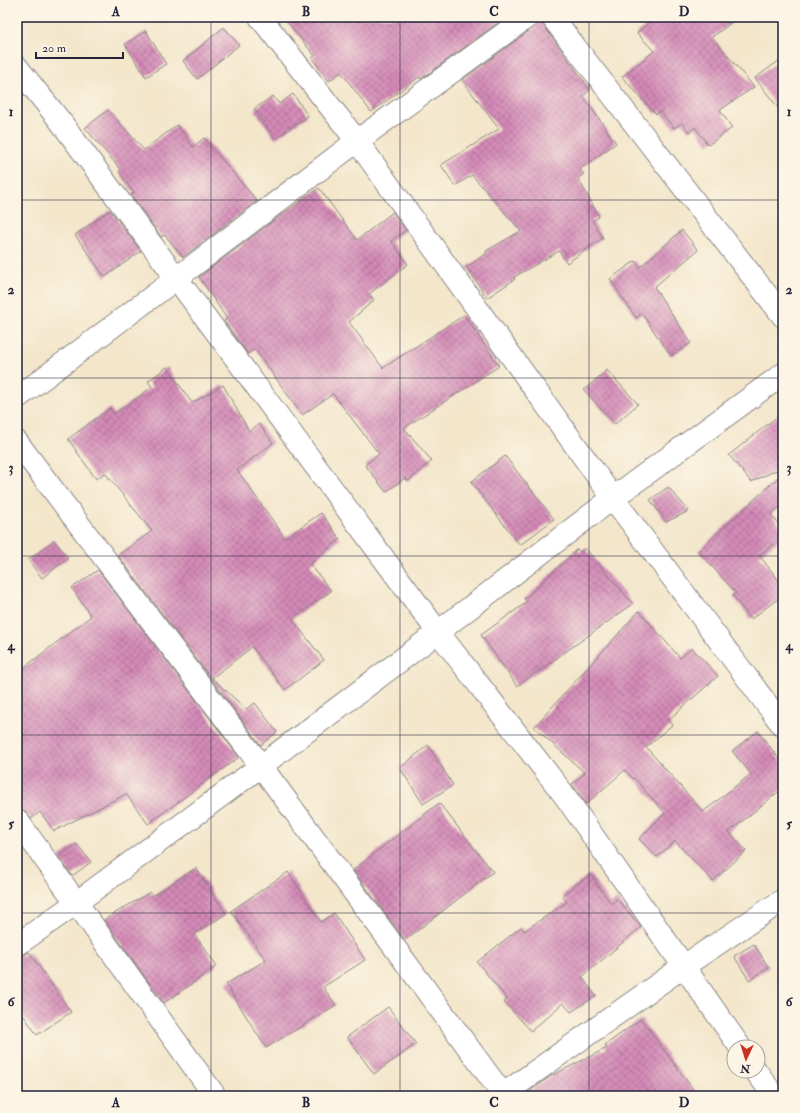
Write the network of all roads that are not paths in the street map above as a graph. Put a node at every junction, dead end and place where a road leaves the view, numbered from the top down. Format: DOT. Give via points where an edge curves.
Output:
graph roads {
  1 [pos="260,17"];
  2 [pos="527,17"];
  3 [pos="552,17"];
  4 [pos="17,67"];
  5 [pos="357,141"];
  6 [pos="177,278"];
  7 [pos="783,316"];
  8 [pos="783,374"];
  9 [pos="17,398"];
  10 [pos="17,442"];
  11 [pos="613,498"];
  12 [pos="438,632"];
  13 [pos="783,726"];
  14 [pos="261,766"];
  15 [pos="17,820"];
  16 [pos="783,900"];
  17 [pos="76,903"];
  18 [pos="17,945"];
  19 [pos="684,966"];
  20 [pos="734,1039"];
  21 [pos="762,1079"];
  22 [pos="215,1096"];
  23 [pos="503,1096"];
  24 [pos="774,1096"];
  1 -- 5 [label="street"];
  2 -- 5 [label="street"];
  3 -- 7 [label="street"];
  4 -- 6 [label="street"];
  5 -- 6 [label="street"];
  5 -- 11 [label="street"];
  6 -- 9 [label="street"];
  6 -- 12 [label="street"];
  8 -- 11 [label="street"];
  10 -- 14 [label="street"];
  11 -- 12 [label="street"];
  11 -- 13 [label="street"];
  12 -- 14 [label="street"];
  12 -- 19 [label="street" via="565,796"];
  14 -- 17 [label="street"];
  14 -- 23 [label="street"];
  15 -- 17 [label="street"];
  16 -- 19 [label="street"];
  17 -- 18 [label="street"];
  17 -- 22 [label="street"];
  19 -- 20 [label="street"];
  19 -- 23 [label="street"];
  21 -- 24 [label="street"];
}
